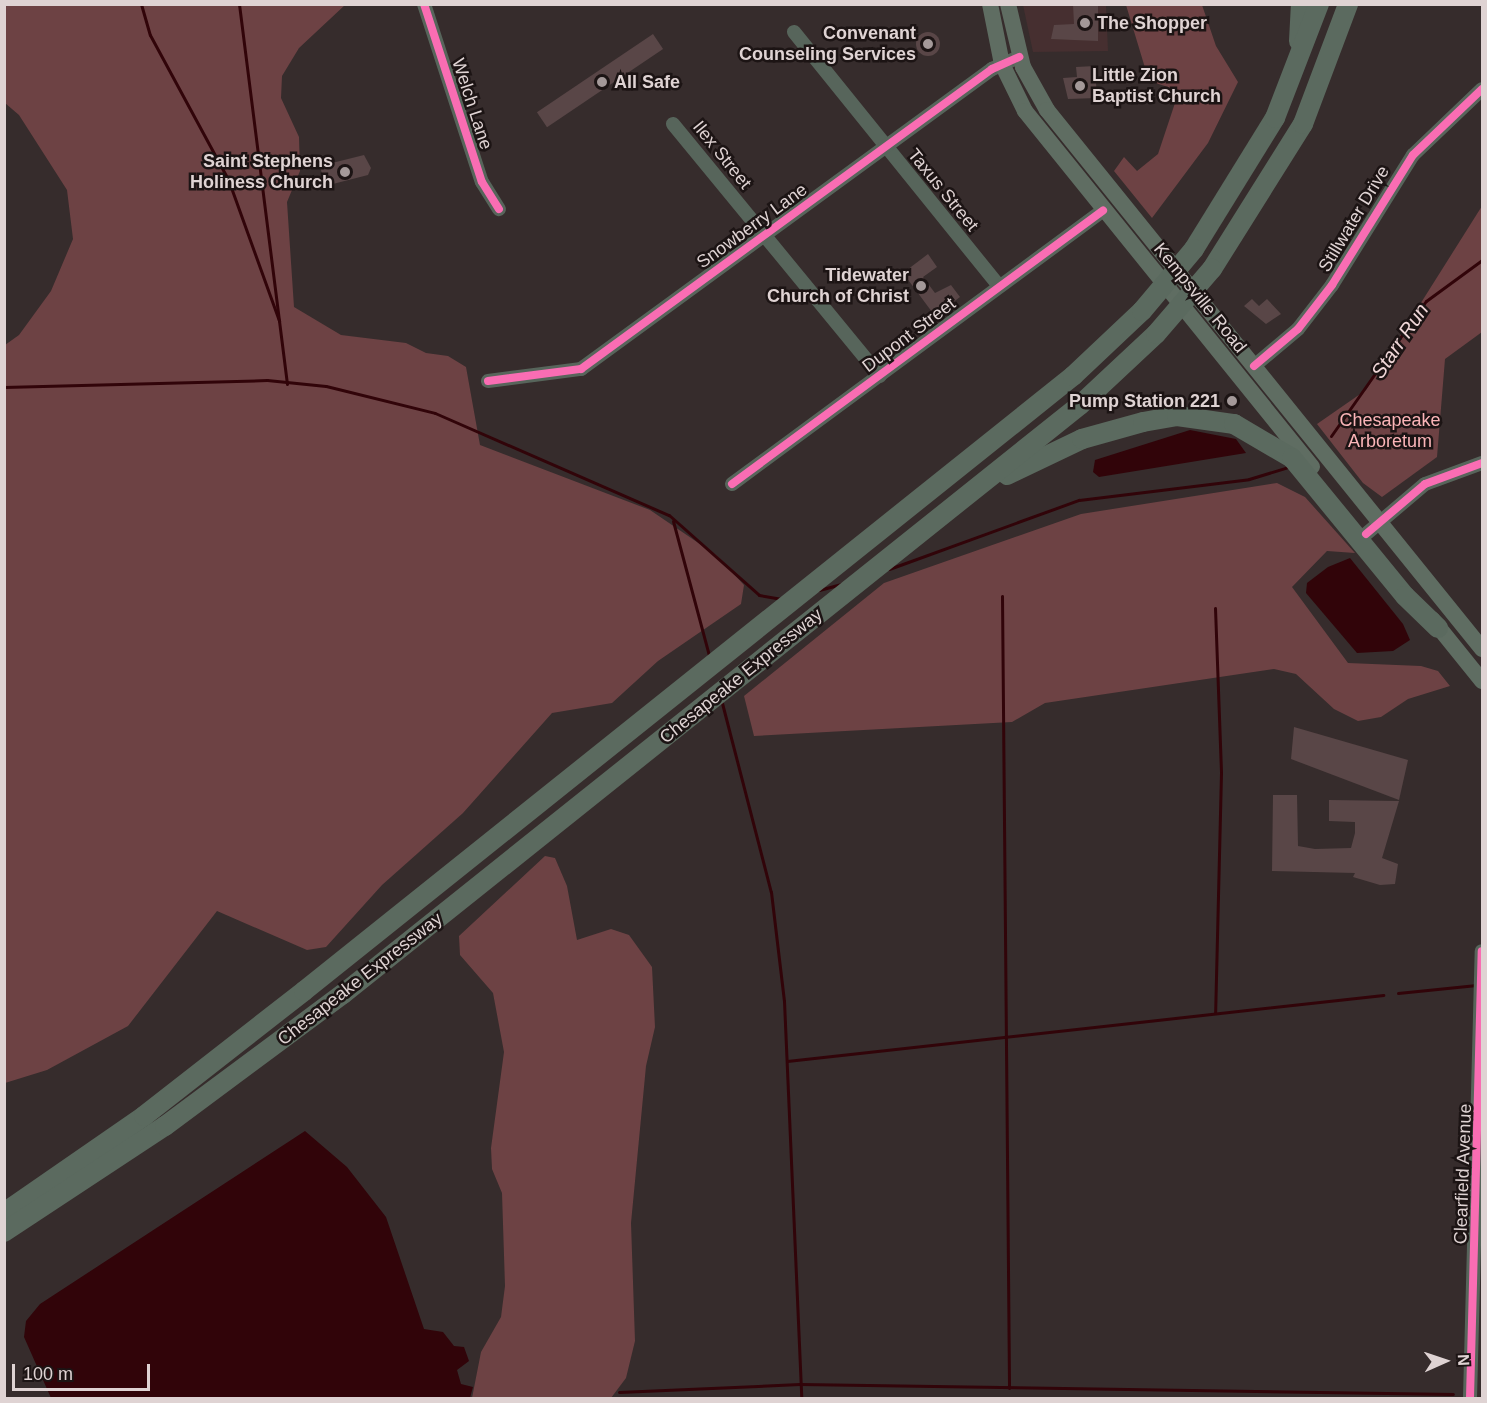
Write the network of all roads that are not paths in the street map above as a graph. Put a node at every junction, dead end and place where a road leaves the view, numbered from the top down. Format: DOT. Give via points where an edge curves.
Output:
graph roads {
  1 [pos="424,4"];
  2 [pos="990,4"];
  3 [pos="1008,4"];
  4 [pos="1301,4"];
  5 [pos="1319,4"];
  6 [pos="1348,4"];
  7 [pos="1359,4"];
  8 [pos="794,32"];
  9 [pos="1331,55"];
  10 [pos="1019,57"];
  11 [pos="1002,64"];
  12 [pos="1482,89"];
  13 [pos="1288,91"];
  14 [pos="673,124"];
  15 [pos="886,147"];
  16 [pos="499,209"];
  17 [pos="1103,210"];
  18 [pos="764,236"];
  19 [pos="999,286"];
  20 [pos="1197,325"];
  21 [pos="1254,366"];
  22 [pos="880,376"];
  23 [pos="488,381"];
  24 [pos="1482,463"];
  25 [pos="732,484"];
  26 [pos="1380,522"];
  27 [pos="1366,534"];
  28 [pos="873,570"];
  29 [pos="1438,628"];
  30 [pos="1482,649"];
  31 [pos="1458,652"];
  32 [pos="1482,681"];
  33 [pos="1482,695"];
  34 [pos="1482,951"];
  35 [pos="1481,1141"];
  36 [pos="4,1213"];
  37 [pos="4,1232"];
  38 [pos="1470,1398"];
  1 -- 16 [label="street, Welch Lane" via="482,182"];
  2 -- 11 [label="main road, Kempsville Road"];
  3 -- 10 [label="main road, Kempsville Road"];
  4 -- 13 [label="highway"];
  5 -- 13 [label="highway, Chesapeake Expressway"];
  6 -- 9 [label="highway, Chesapeake Expressway"];
  7 -- 9 [label="highway"];
  8 -- 15 [label="street, Taxus Street"];
  9 -- 28 [label="highway, Chesapeake Expressway, bridge" via="1297,134 1212,269 1156,333 1080,405"];
  10 -- 11 [label="street, Snowberry Lane"];
  10 -- 21 [label="main road, Kempsville Road" via="1047,110"];
  11 -- 15 [label="street, Snowberry Lane"];
  11 -- 17 [label="main road, Kempsville Road" via="1025,111"];
  12 -- 21 [label="street, Stillwater Drive" via="1413,155 1332,285 1298,329"];
  13 -- 36 [label="highway, Chesapeake Expressway, bridge" via="1257,150 1194,249 1142,311 1073,376 144,1116"];
  14 -- 18 [label="street, Ilex Street"];
  15 -- 18 [label="street, Snowberry Lane"];
  15 -- 19 [label="street, Taxus Street"];
  17 -- 19 [label="street, Dupont Street"];
  17 -- 20 [label="main road, Kempsville Road"];
  18 -- 22 [label="street, Ilex Street"];
  18 -- 23 [label="street, Snowberry Lane" via="581,369"];
  19 -- 22 [label="street, Dupont Street"];
  20 -- 21 [label="main road" via="1211,332 1241,364"];
  20 -- 27 [label="main road, Kempsville Road"];
  21 -- 26 [label="main road, Kempsville Road"];
  22 -- 25 [label="street, Dupont Street"];
  24 -- 26 [label="street" via="1425,484"];
  26 -- 27 [label="street"];
  26 -- 30 [label="main road, Kempsville Road"];
  27 -- 29 [label="main road, Kempsville Road"];
  28 -- 29 [label="highway" via="988,487 1046,455 1122,427 1198,417 1251,430 1292,458 1405,596"];
  28 -- 37 [label="highway, Chesapeake Expressway" via="306,1022 165,1126"];
  29 -- 31 [label="main road, Kempsville Road"];
  31 -- 32 [label="main road, Kempsville Road"];
  31 -- 33 [label="main road"];
  34 -- 35 [label="street, Clearfield Avenue"];
  35 -- 38 [label="street, Clearfield Avenue"];
}
